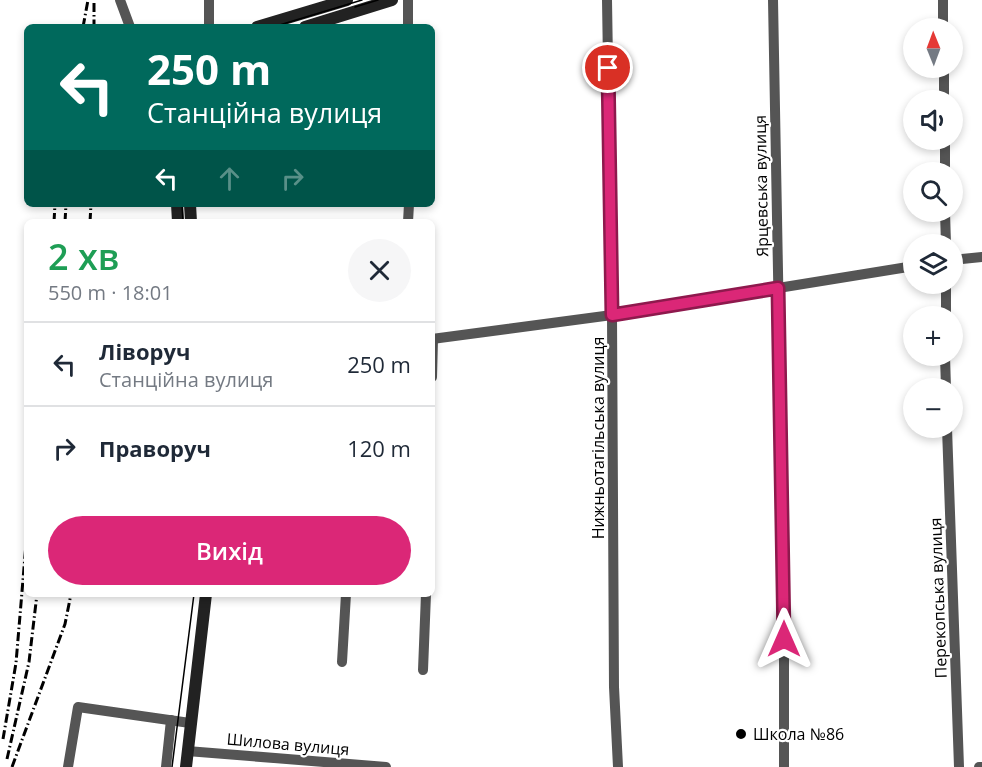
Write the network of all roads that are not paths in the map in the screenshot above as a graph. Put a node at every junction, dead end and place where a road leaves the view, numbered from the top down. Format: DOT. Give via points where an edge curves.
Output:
graph roads {
  1 [pos="120,0"];
  2 [pos="209,0"];
  3 [pos="347,0"];
  4 [pos="392,0"];
  5 [pos="408,0"];
  6 [pos="607,0"];
  7 [pos="773,0"];
  8 [pos="943,0"];
  9 [pos="943,18"];
  10 [pos="129,24"];
  11 [pos="208,24"];
  12 [pos="267,24"];
  13 [pos="315,24"];
  14 [pos="408,24"];
  15 [pos="982,257"];
  16 [pos="963,259"];
  17 [pos="903,268"];
  18 [pos="778,288"];
  19 [pos="612,315"];
  20 [pos="435,339"];
  21 [pos="947,438"];
  22 [pos="206,597"];
  23 [pos="346,597"];
  24 [pos="426,597"];
  25 [pos="342,662"];
  26 [pos="423,670"];
  27 [pos="171,720"];
  28 [pos="190,723"];
  29 [pos="187,751"];
  30 [pos="68,767"];
  31 [pos="166,767"];
  32 [pos="186,767"];
  33 [pos="387,767"];
  34 [pos="618,767"];
  35 [pos="784,767"];
  36 [pos="959,767"];
  1 -- 10 [label="street"];
  2 -- 11 [label="street"];
  3 -- 12 [label="street"];
  4 -- 13 [label="street"];
  5 -- 14 [label="street"];
  6 -- 19 [label="street, Нижньотагільська вулиця"];
  7 -- 18 [label="street, Ярцевська вулиця"];
  8 -- 9 [label="street"];
  15 -- 16 [label="street"];
  17 -- 18 [label="street"];
  18 -- 19 [label="street"];
  18 -- 35 [label="street, Ярцевська вулиця"];
  19 -- 20 [label="street"];
  19 -- 34 [label="street, Нижньотагільська вулиця"];
  21 -- 36 [label="street, Перекопська вулиця"];
  22 -- 28 [label="street"];
  23 -- 25 [label="street"];
  24 -- 26 [label="street"];
  27 -- 28 [label="street"];
  27 -- 30 [label="street" via="78,707"];
  27 -- 31 [label="street"];
  28 -- 29 [label="street"];
  29 -- 32 [label="street"];
  29 -- 33 [label="street, Шилова вулиця"];
}
